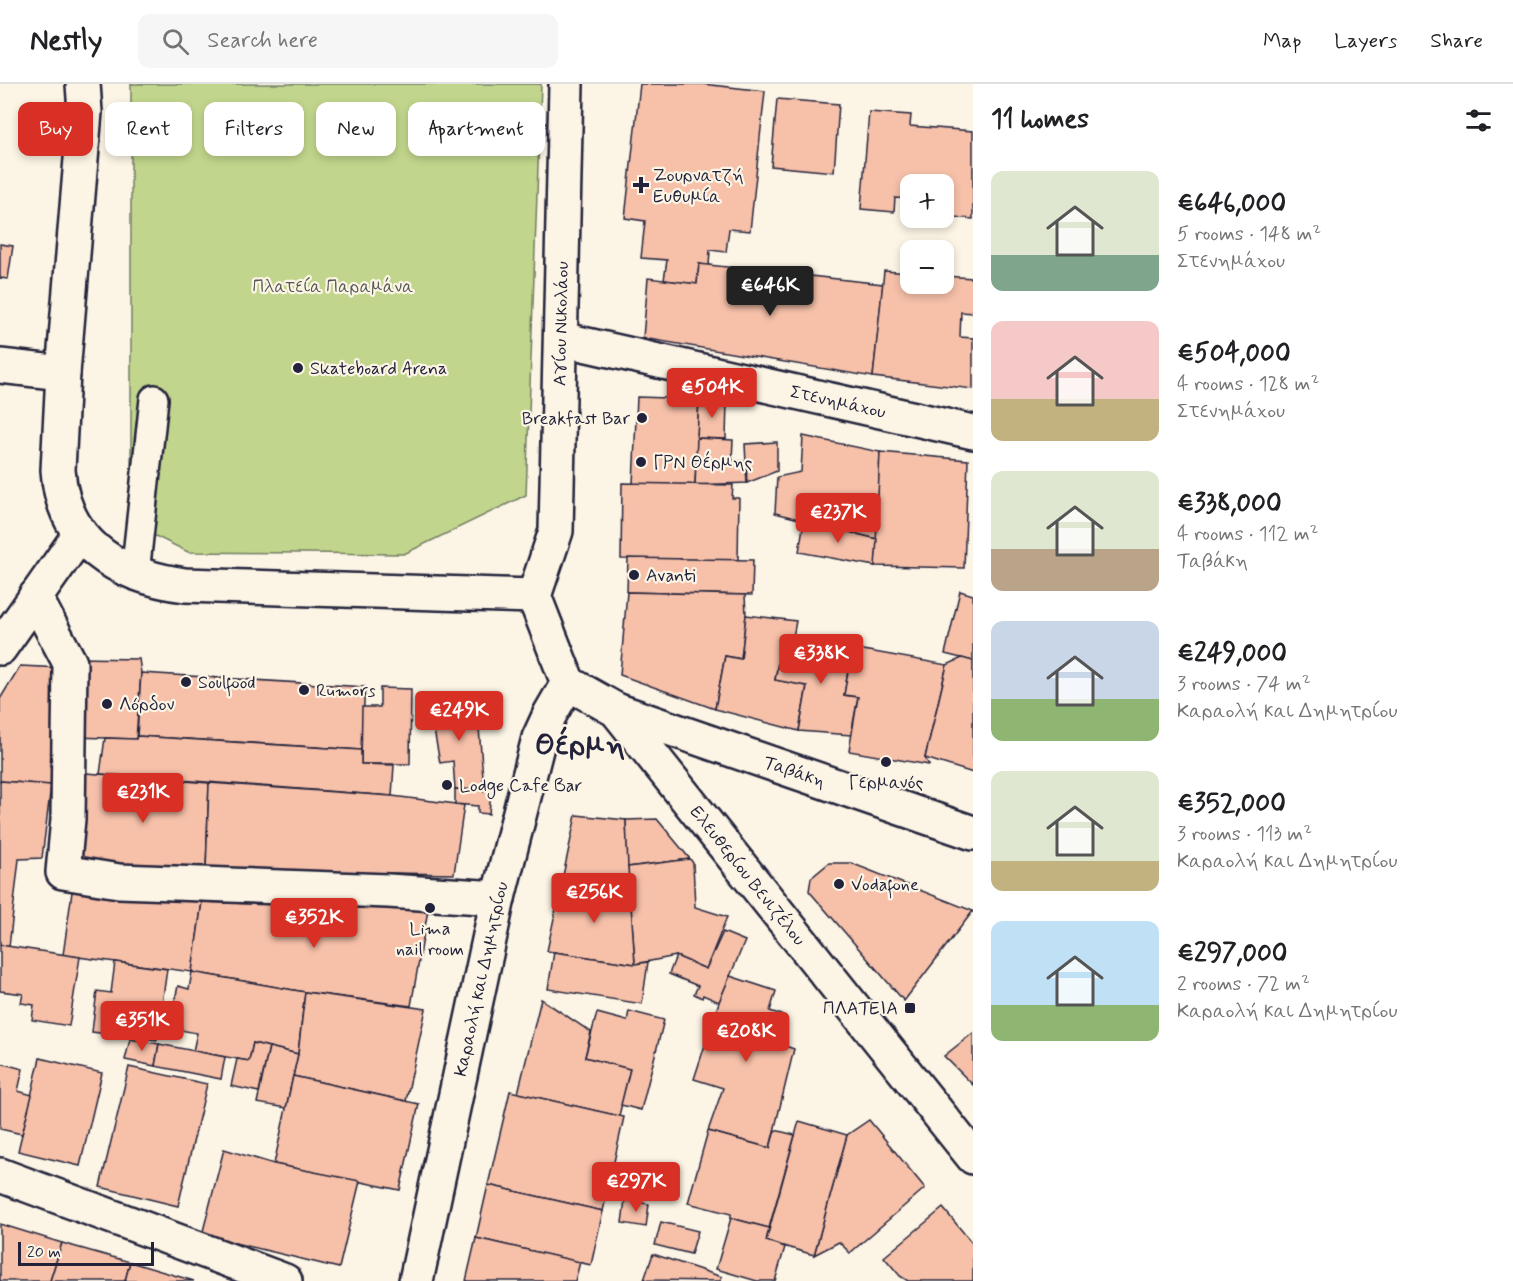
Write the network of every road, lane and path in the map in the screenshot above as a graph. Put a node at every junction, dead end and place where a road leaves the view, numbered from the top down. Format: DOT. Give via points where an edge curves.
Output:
graph roads {
  1 [pos="83,84"];
  2 [pos="566,84"];
  3 [pos="561,339"];
  4 [pos="0,366"];
  5 [pos="63,373"];
  6 [pos="154,399"];
  7 [pos="973,432"];
  8 [pos="80,534"];
  9 [pos="135,574"];
  10 [pos="534,596"];
  11 [pos="35,597"];
  12 [pos="0,648"];
  13 [pos="568,683"];
  14 [pos="616,710"];
  15 [pos="973,833"];
  16 [pos="498,898"];
  17 [pos="973,1157"];
  18 [pos="0,1175"];
  19 [pos="285,1281"];
  20 [pos="416,1281"];
  1 -- 5 [label="street" via="85,112"];
  2 -- 3 [label="street, Αγίου Νικολάου"];
  3 -- 7 [label="street, Στενημάχου"];
  3 -- 10 [label="street, Αγίου Νικολάου" via="556,531"];
  4 -- 5 [label="street"];
  5 -- 8 [label="street" via="59,486"];
  6 -- 9 [label="lane"];
  8 -- 9 [label="street" via="108,560"];
  8 -- 11 [label="street"];
  9 -- 10 [label="street" via="196,586"];
  10 -- 13 [label="street"];
  11 -- 12 [label="street"];
  11 -- 16 [label="street" via="70,663 68,819 63,872 119,881"];
  13 -- 14 [label="street, Ελευθερίου Βενιζέλου"];
  13 -- 16 [label="street, Καραολή και Δημητρίου" via="539,738"];
  14 -- 15 [label="street, Ταβάκη"];
  14 -- 17 [label="street, Ελευθερίου Βενιζέλου"];
  16 -- 20 [label="street, Καραολή και Δημητρίου"];
  18 -- 19 [label="street"];
}
